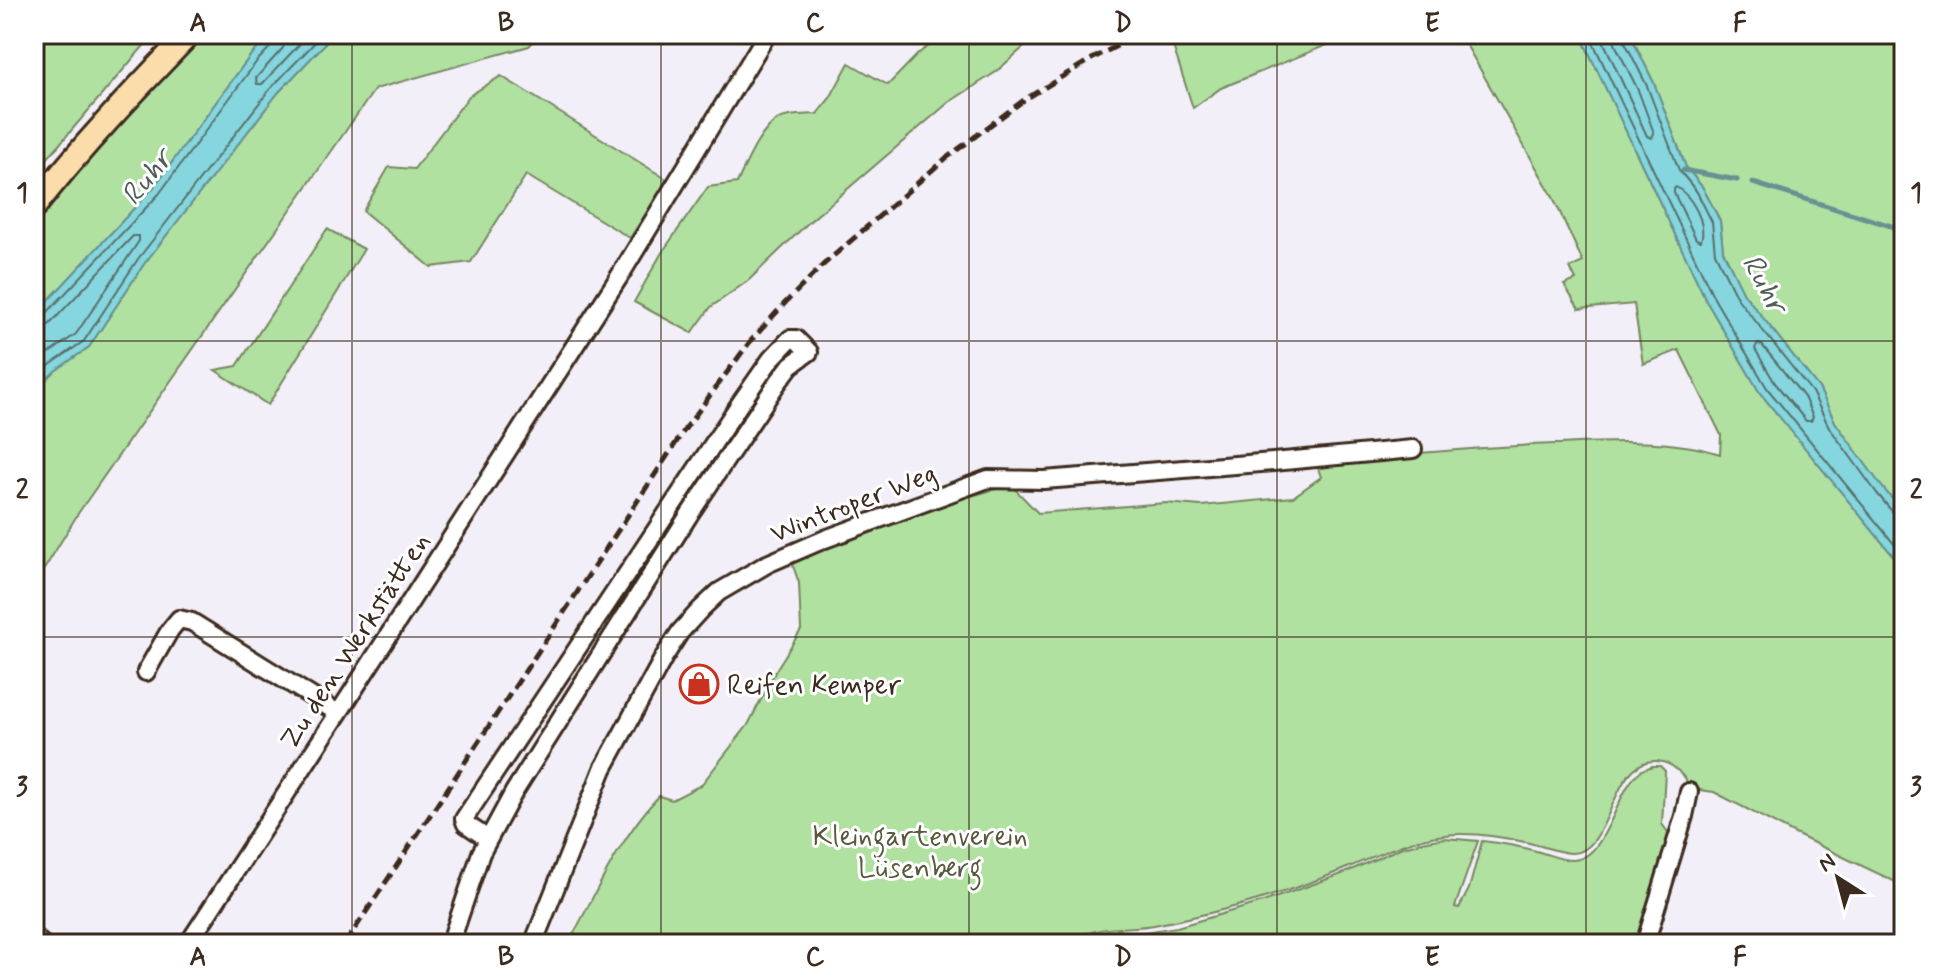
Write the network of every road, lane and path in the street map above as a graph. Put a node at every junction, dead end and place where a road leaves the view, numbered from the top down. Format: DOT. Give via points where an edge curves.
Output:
graph roads {
  1 [pos="189,34"];
  2 [pos="767,34"];
  3 [pos="34,207"];
  4 [pos="1413,449"];
  5 [pos="146,672"];
  6 [pos="338,713"];
  7 [pos="1689,792"];
  8 [pos="488,839"];
  9 [pos="34,937"];
  10 [pos="42,944"];
  11 [pos="188,944"];
  12 [pos="450,944"];
  13 [pos="533,944"];
  14 [pos="1645,944"];
  1 -- 3 [label="main road"];
  2 -- 6 [label="street, Zu den Werkstätten" via="564,364"];
  4 -- 13 [label="street, Wintroper Weg" via="1044,480 988,479 767,564 719,592 664,657 603,769"];
  5 -- 6 [label="street" via="179,619 192,622"];
  6 -- 11 [label="street, Zu den Werkstätten"];
  7 -- 14 [label="street"];
  8 -- 8 [label="street" via="689,515 776,385 809,352 796,339 771,359 747,393 464,819"];
  8 -- 12 [label="street"];
  9 -- 10 [label="street"];
}
